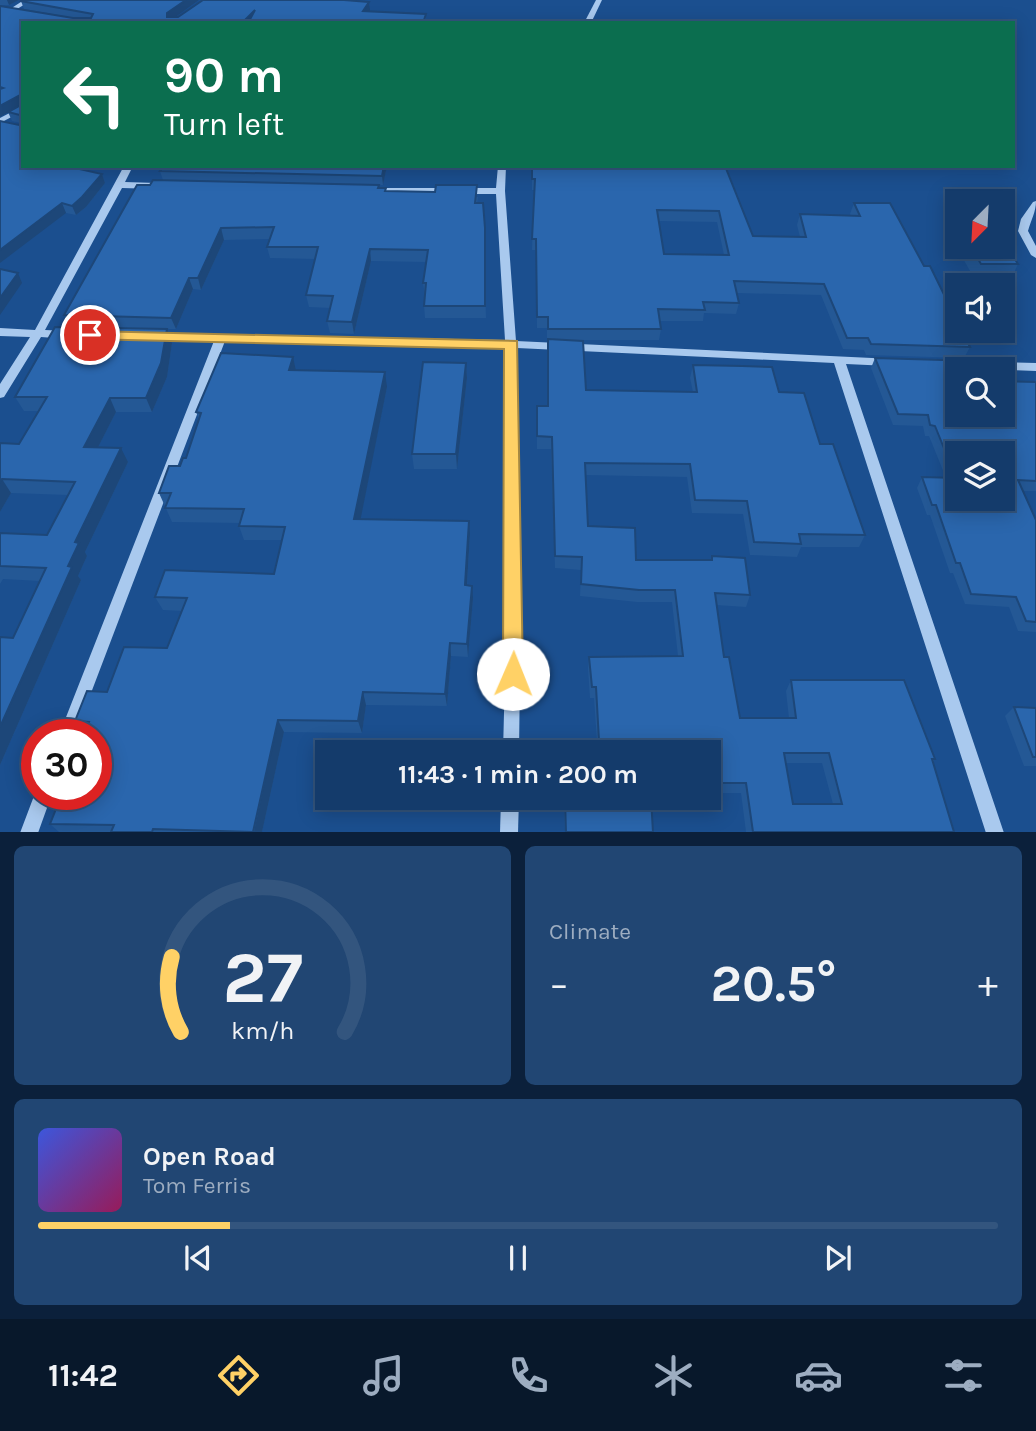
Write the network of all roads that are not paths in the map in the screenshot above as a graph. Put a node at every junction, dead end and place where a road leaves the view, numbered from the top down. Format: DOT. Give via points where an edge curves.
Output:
graph roads {
  1 [pos="29,0"];
  2 [pos="599,0"];
  3 [pos="0,9"];
  4 [pos="10,11"];
  5 [pos="23,13"];
  6 [pos="588,21"];
  7 [pos="21,109"];
  8 [pos="0,122"];
  9 [pos="11,126"];
  10 [pos="127,168"];
  11 [pos="502,168"];
  12 [pos="120,185"];
  13 [pos="173,186"];
  14 [pos="358,191"];
  15 [pos="500,191"];
  16 [pos="1036,204"];
  17 [pos="1036,254"];
  18 [pos="0,332"];
  19 [pos="38,334"];
  20 [pos="77,335"];
  21 [pos="142,336"];
  22 [pos="221,337"];
  23 [pos="511,344"];
  24 [pos="839,361"];
  25 [pos="905,363"];
  26 [pos="944,364"];
  27 [pos="1036,367"];
  28 [pos="0,394"];
  29 [pos="72,719"];
  30 [pos="511,740"];
  31 [pos="37,810"];
  32 [pos="510,810"];
  33 [pos="29,832"];
  34 [pos="509,832"];
  35 [pos="995,832"];
  1 -- 4 [label="street"];
  2 -- 6 [label="street"];
  3 -- 4 [label="street"];
  4 -- 5 [label="street"];
  7 -- 8 [label="street"];
  8 -- 9 [label="street"];
  10 -- 12 [label="street"];
  11 -- 15 [label="street"];
  12 -- 13 [label="street"];
  12 -- 19 [label="street"];
  14 -- 15 [label="street"];
  15 -- 23 [label="street"];
  16 -- 17 [label="street" via="1023,232"];
  18 -- 19 [label="street"];
  19 -- 20 [label="street"];
  19 -- 28 [label="street"];
  21 -- 22 [label="street"];
  22 -- 23 [label="street"];
  22 -- 29 [label="street"];
  23 -- 24 [label="street"];
  23 -- 30 [label="street"];
  24 -- 25 [label="street"];
  24 -- 35 [label="street"];
  26 -- 27 [label="street"];
  31 -- 33 [label="street"];
  32 -- 34 [label="street"];
}
